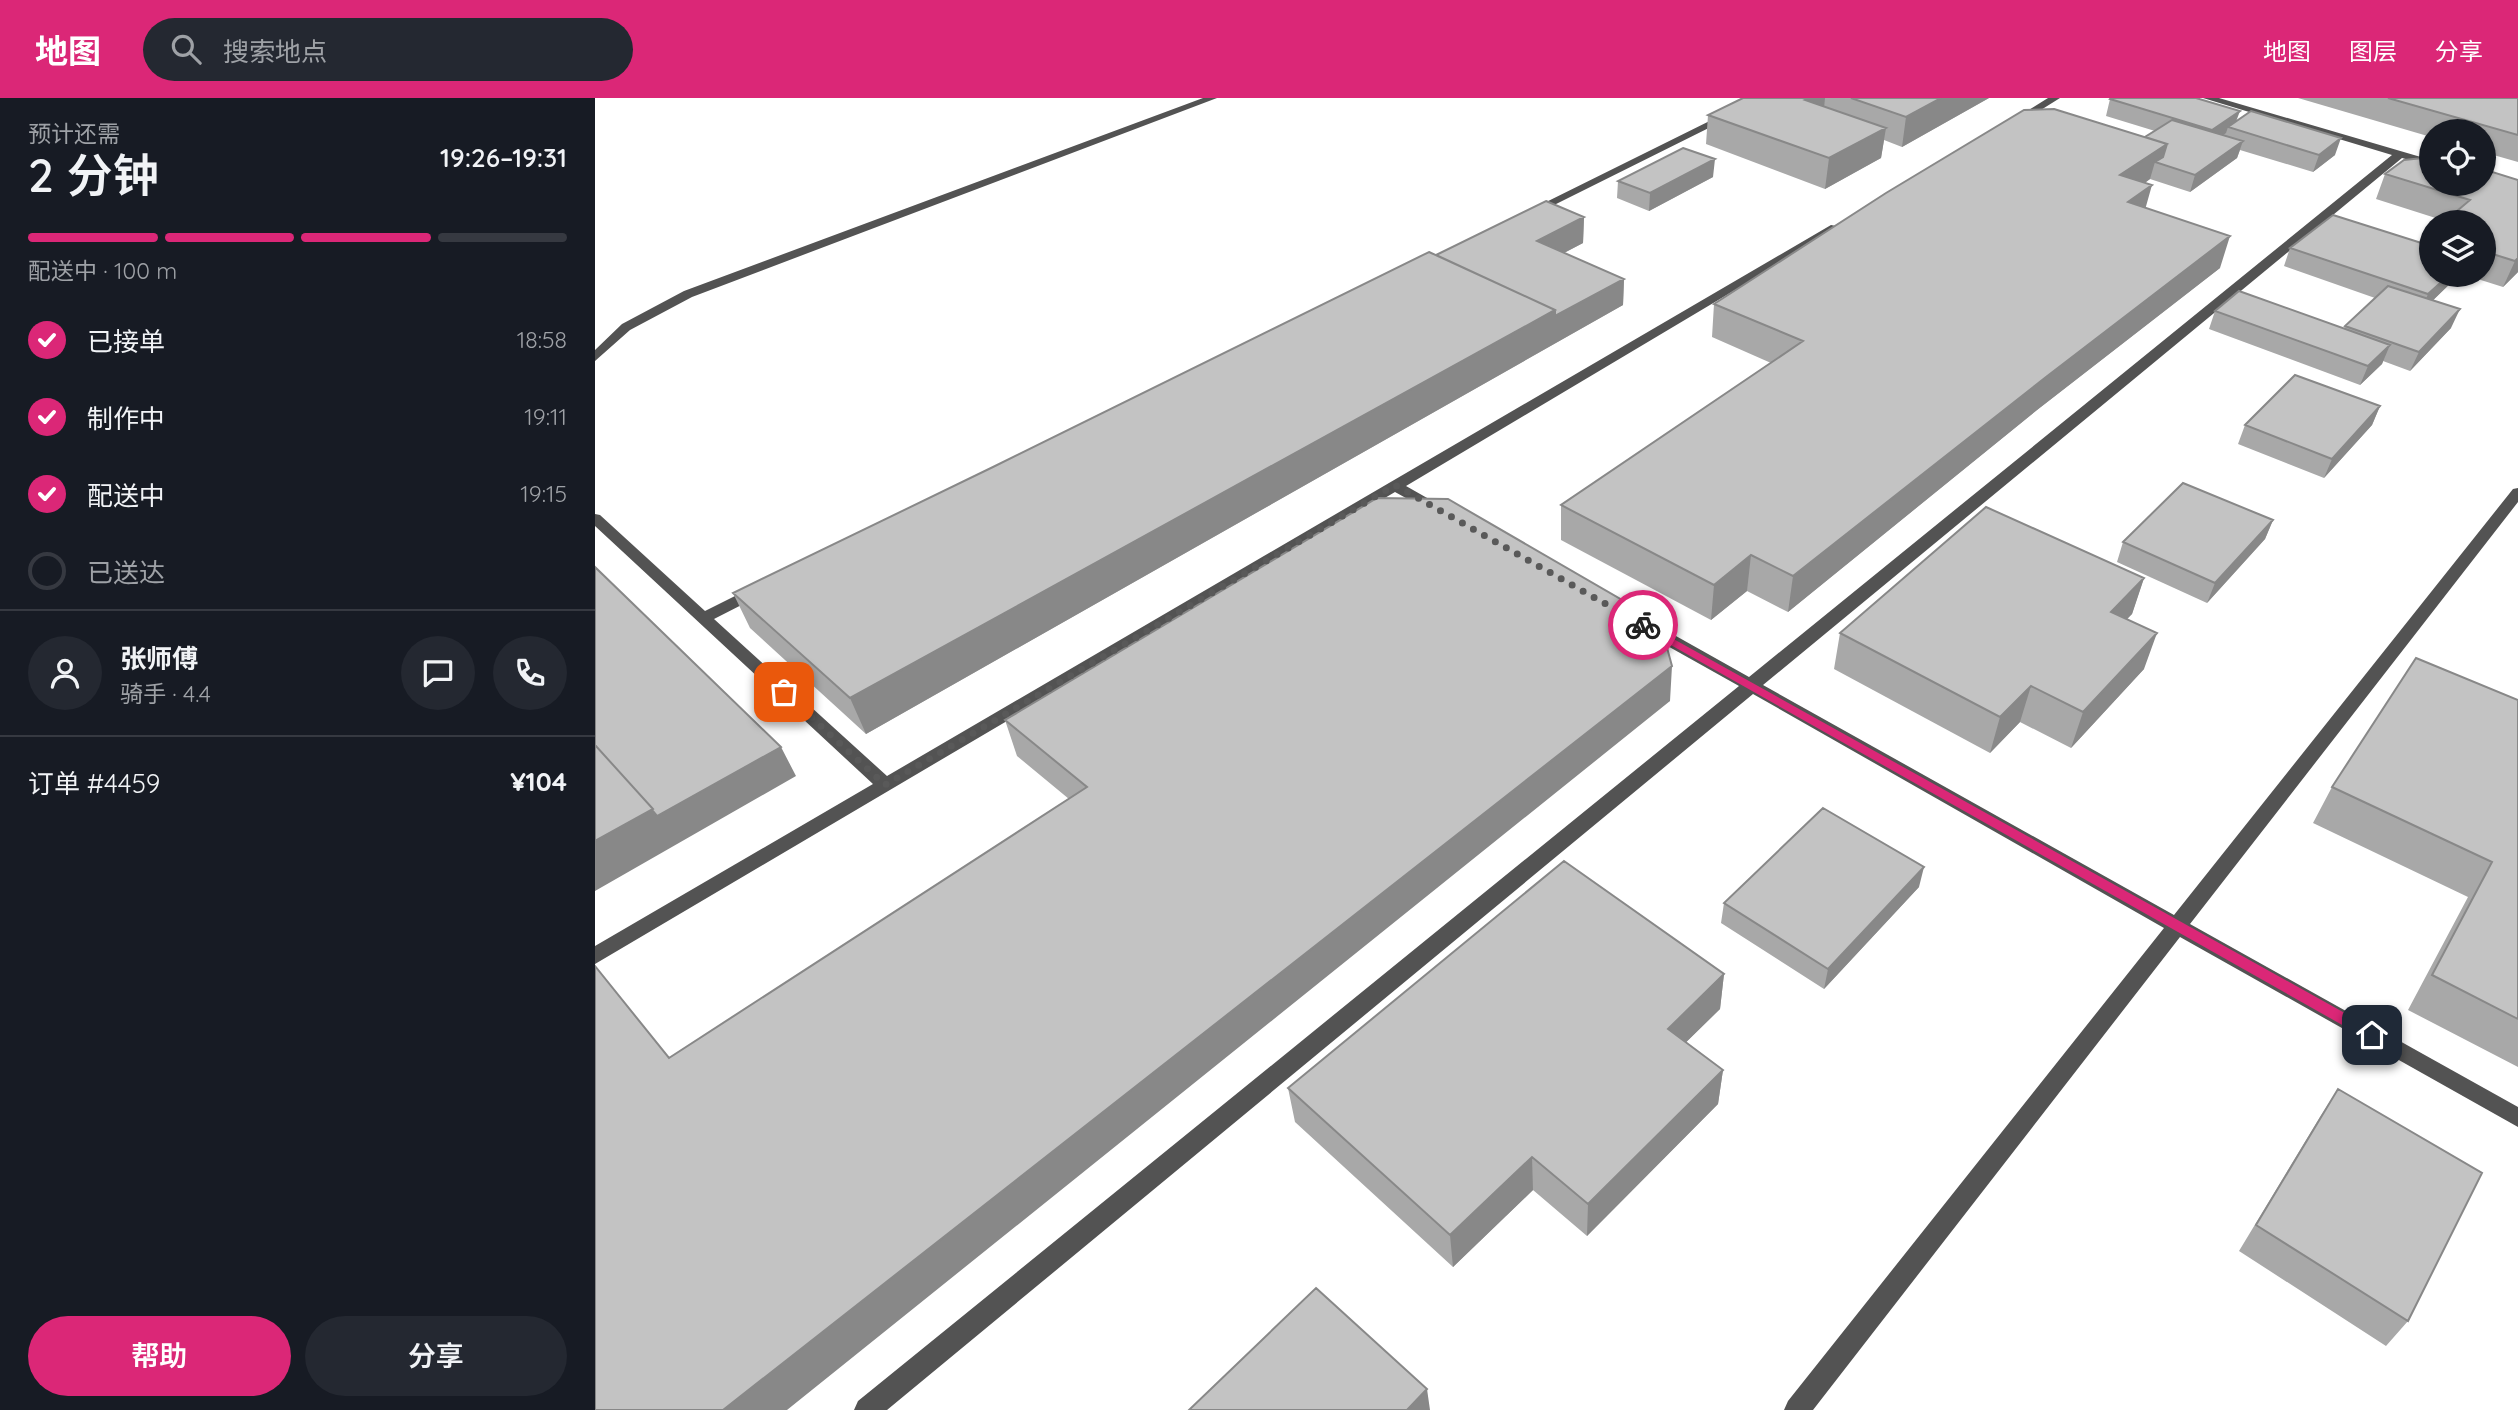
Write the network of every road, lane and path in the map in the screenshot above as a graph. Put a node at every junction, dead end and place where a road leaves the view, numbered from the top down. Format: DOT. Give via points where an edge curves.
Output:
graph roads {
  1 [pos="1212,98"];
  2 [pos="1764,98"];
  3 [pos="2055,98"];
  4 [pos="2208,98"];
  5 [pos="2007,126"];
  6 [pos="2400,154"];
  7 [pos="2419,160"];
  8 [pos="1851,218"];
  9 [pos="1514,220"];
  10 [pos="595,357"];
  11 [pos="1395,485"];
  12 [pos="2518,492"];
  13 [pos="595,518"];
  14 [pos="1454,519"];
  15 [pos="765,587"];
  16 [pos="703,618"];
  17 [pos="1633,619"];
  18 [pos="1751,686"];
  19 [pos="885,785"];
  20 [pos="2177,926"];
  21 [pos="595,956"];
  22 [pos="2518,1118"];
  23 [pos="867,1410"];
  24 [pos="1797,1410"];
  1 -- 10 [label="street" via="688,294 626,327"];
  2 -- 9 [label="street"];
  3 -- 5 [label="street"];
  4 -- 6 [label="street"];
  6 -- 7 [label="street"];
  6 -- 18 [label="street"];
  8 -- 11 [label="street"];
  11 -- 14 [label="street"];
  11 -- 19 [label="street"];
  12 -- 20 [label="street"];
  13 -- 16 [label="street"];
  15 -- 16 [label="street"];
  16 -- 19 [label="street"];
  17 -- 18 [label="street"];
  18 -- 20 [label="street"];
  18 -- 23 [label="street"];
  19 -- 21 [label="street"];
  20 -- 22 [label="street"];
  20 -- 24 [label="street"];
}
